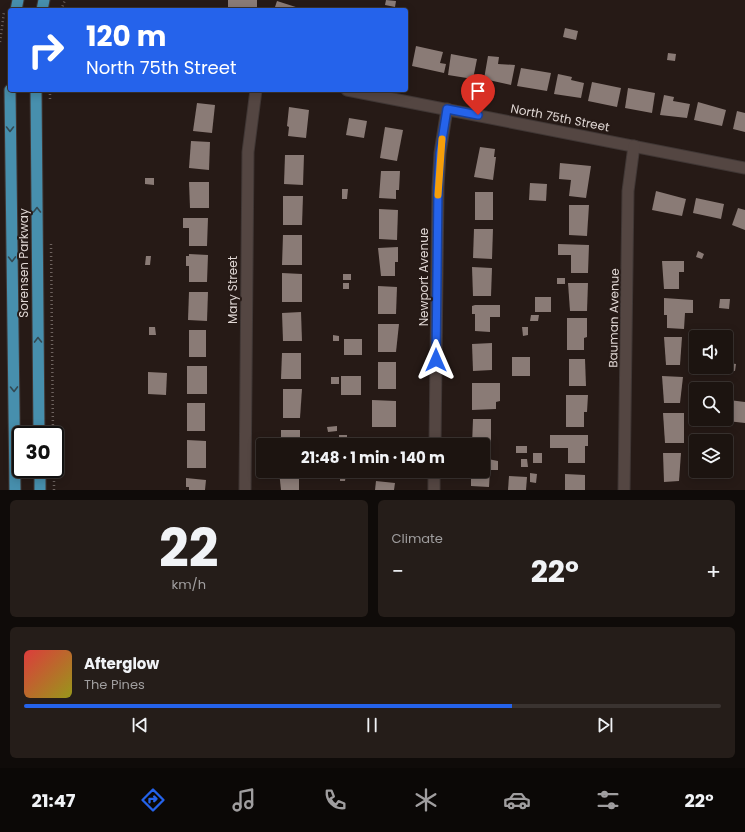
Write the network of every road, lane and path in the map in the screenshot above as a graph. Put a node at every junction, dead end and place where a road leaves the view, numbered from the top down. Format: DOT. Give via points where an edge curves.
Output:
graph roads {
  1 [pos="4,8"];
  2 [pos="0,42"];
  3 [pos="10,92"];
  4 [pos="36,92"];
  5 [pos="50,92"];
  6 [pos="256,92"];
  7 [pos="358,92"];
  8 [pos="50,105"];
  9 [pos="447,109"];
  10 [pos="634,146"];
  11 [pos="745,168"];
  12 [pos="51,237"];
  13 [pos="39,426"];
  14 [pos="53,426"];
  15 [pos="435,438"];
  16 [pos="40,478"];
  17 [pos="54,478"];
  18 [pos="434,478"];
  19 [pos="15,490"];
  20 [pos="40,490"];
  21 [pos="54,490"];
  22 [pos="245,490"];
  23 [pos="434,490"];
  24 [pos="624,490"];
  1 -- 2 [label="path"];
  3 -- 19 [label="main road, Sorensen Parkway, one-way"];
  13 -- 4 [label="main road, Sorensen Parkway, one-way"];
  5 -- 8 [label="path"];
  6 -- 22 [label="street, Mary Street" via="248,152"];
  7 -- 9 [label="street, North 75th Street"];
  9 -- 10 [label="street, North 75th Street"];
  9 -- 15 [label="street, Newport Avenue" via="438,188"];
  10 -- 11 [label="street, North 75th Street"];
  10 -- 24 [label="street, Bauman Avenue" via="628,191"];
  12 -- 14 [label="path"];
  16 -- 20 [label="main road"];
  17 -- 21 [label="path"];
  18 -- 23 [label="street"];
}
